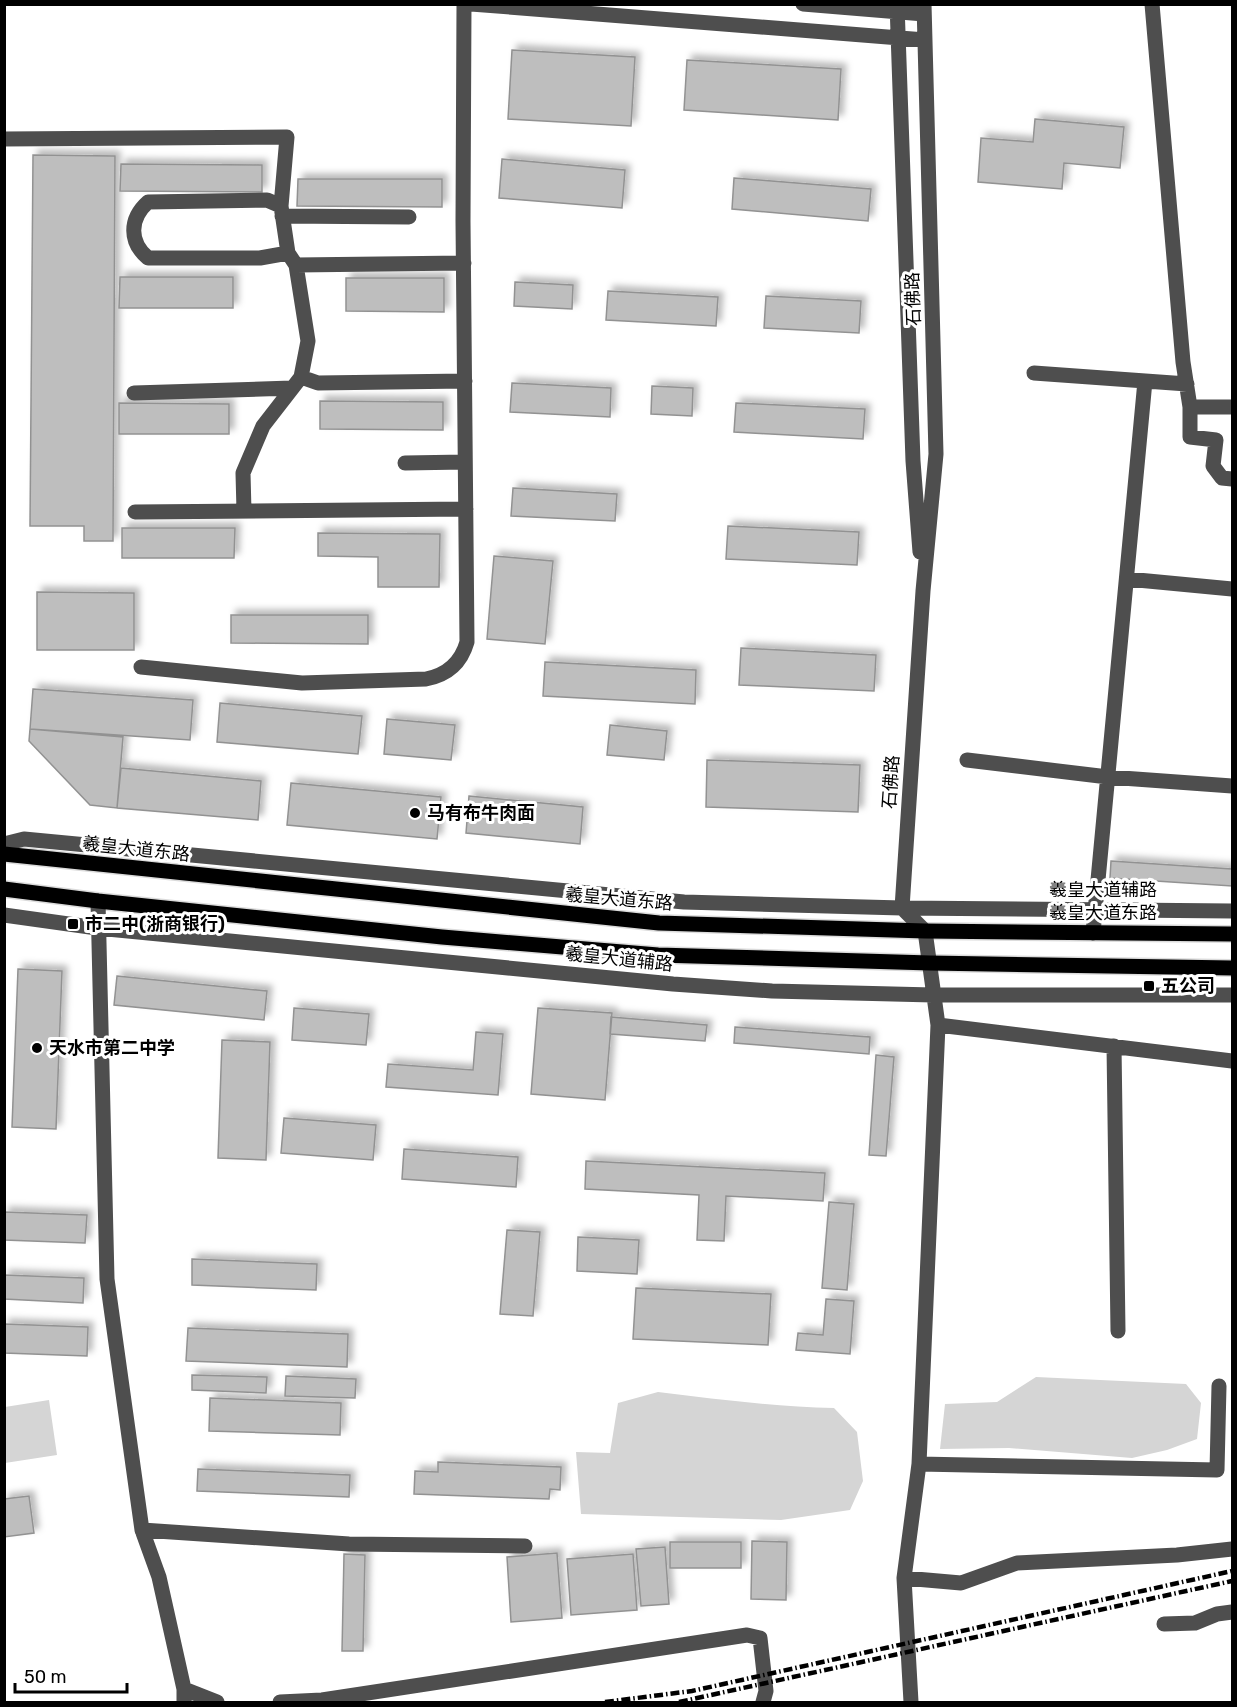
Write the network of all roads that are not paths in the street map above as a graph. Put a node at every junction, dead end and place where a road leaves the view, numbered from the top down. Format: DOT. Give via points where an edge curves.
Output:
graph roads {
  1 [pos="464,4"];
  2 [pos="471,4"];
  3 [pos="803,4"];
  4 [pos="1152,4"];
  5 [pos="897,8"];
  6 [pos="924,9"];
  7 [pos="898,38"];
  8 [pos="925,40"];
  9 [pos="4,139"];
  10 [pos="281,211"];
  11 [pos="409,217"];
  12 [pos="292,259"];
  13 [pos="464,263"];
  14 [pos="1034,373"];
  15 [pos="465,381"];
  16 [pos="1145,381"];
  17 [pos="297,382"];
  18 [pos="1186,384"];
  19 [pos="134,393"];
  20 [pos="1190,407"];
  21 [pos="1233,407"];
  22 [pos="465,462"];
  23 [pos="405,463"];
  24 [pos="1233,478"];
  25 [pos="466,509"];
  26 [pos="244,511"];
  27 [pos="135,512"];
  28 [pos="1127,579"];
  29 [pos="1233,589"];
  30 [pos="923,591"];
  31 [pos="141,667"];
  32 [pos="967,760"];
  33 [pos="1108,777"];
  34 [pos="1233,786"];
  35 [pos="4,844"];
  36 [pos="4,854"];
  37 [pos="4,889"];
  38 [pos="98,901"];
  39 [pos="902,908"];
  40 [pos="1095,909"];
  41 [pos="1233,911"];
  42 [pos="4,915"];
  43 [pos="97,928"];
  44 [pos="925,931"];
  45 [pos="1093,933"];
  46 [pos="1233,934"];
  47 [pos="930,963"];
  48 [pos="1233,968"];
  49 [pos="933,995"];
  50 [pos="1233,995"];
  51 [pos="938,1025"];
  52 [pos="1114,1046"];
  53 [pos="1233,1061"];
  54 [pos="1118,1330"];
  55 [pos="1219,1386"];
  56 [pos="919,1464"];
  57 [pos="142,1530"];
  58 [pos="525,1546"];
  59 [pos="1233,1549"];
  60 [pos="904,1578"];
  61 [pos="1233,1612"];
  62 [pos="1164,1624"];
  63 [pos="184,1696"];
  64 [pos="217,1702"];
  65 [pos="280,1702"];
  66 [pos="763,1702"];
  67 [pos="911,1702"];
  1 -- 13 [label="street"];
  2 -- 7 [label="street"];
  3 -- 5 [label="street"];
  4 -- 18 [label="street"];
  5 -- 6 [label="street"];
  5 -- 7 [label="street, 石佛路"];
  6 -- 8 [label="street, 石佛路"];
  7 -- 8 [label="street"];
  7 -- 30 [label="street, 石佛路" via="913,461"];
  8 -- 30 [label="street, 石佛路" via="936,454"];
  9 -- 10 [label="street" via="287,137"];
  10 -- 11 [label="street"];
  10 -- 12 [label="street"];
  10 -- 12 [label="street" via="267,200 148,202 134,221 134,238 148,258"];
  12 -- 13 [label="street"];
  12 -- 17 [label="street" via="308,341"];
  13 -- 15 [label="street"];
  14 -- 16 [label="street"];
  15 -- 17 [label="street"];
  15 -- 22 [label="street"];
  16 -- 18 [label="street"];
  16 -- 28 [label="street"];
  17 -- 19 [label="street"];
  17 -- 26 [label="street" via="263,426 243,473"];
  18 -- 20 [label="street"];
  20 -- 21 [label="street"];
  20 -- 24 [label="street" via="1190,437 1216,440 1213,466 1222,478"];
  22 -- 23 [label="street"];
  22 -- 25 [label="street"];
  25 -- 26 [label="street"];
  25 -- 31 [label="street" via="467,642 456,664 442,674 426,679 302,683"];
  26 -- 27 [label="street"];
  28 -- 29 [label="street"];
  28 -- 33 [label="street"];
  30 -- 39 [label="street, 石佛路"];
  32 -- 33 [label="street"];
  33 -- 34 [label="street"];
  33 -- 40 [label="street"];
  35 -- 39 [label="street, 羲皇大道辅路" via="24,839 684,902"];
  36 -- 44 [label="main road, 羲皇大道东路" via="659,923"];
  37 -- 38 [label="main road"];
  38 -- 43 [label="street"];
  38 -- 47 [label="main road" via="658,955"];
  39 -- 40 [label="street, 羲皇大道辅路"];
  39 -- 44 [label="street"];
  40 -- 41 [label="street, 羲皇大道辅路"];
  40 -- 45 [label="street"];
  42 -- 43 [label="street, 羲皇大道辅路"];
  43 -- 49 [label="street, 羲皇大道辅路" via="673,984"];
  43 -- 57 [label="street" via="107,1280"];
  44 -- 45 [label="main road, 羲皇大道东路"];
  44 -- 47 [label="street"];
  45 -- 46 [label="main road, 羲皇大道东路"];
  47 -- 48 [label="main road"];
  47 -- 49 [label="street"];
  49 -- 50 [label="street, 羲皇大道辅路"];
  49 -- 51 [label="street"];
  51 -- 52 [label="street"];
  51 -- 56 [label="street"];
  52 -- 53 [label="street"];
  52 -- 54 [label="street"];
  55 -- 56 [label="street" via="1217,1470"];
  56 -- 60 [label="street"];
  57 -- 58 [label="street" via="349,1544"];
  57 -- 63 [label="street" via="159,1577"];
  59 -- 60 [label="street" via="1017,1563 961,1583"];
  60 -- 67 [label="street"];
  61 -- 62 [label="street" via="1195,1623"];
  63 -- 64 [label="street"];
  65 -- 66 [label="street" via="322,1700 747,1635 760,1638 766,1691"];
}
